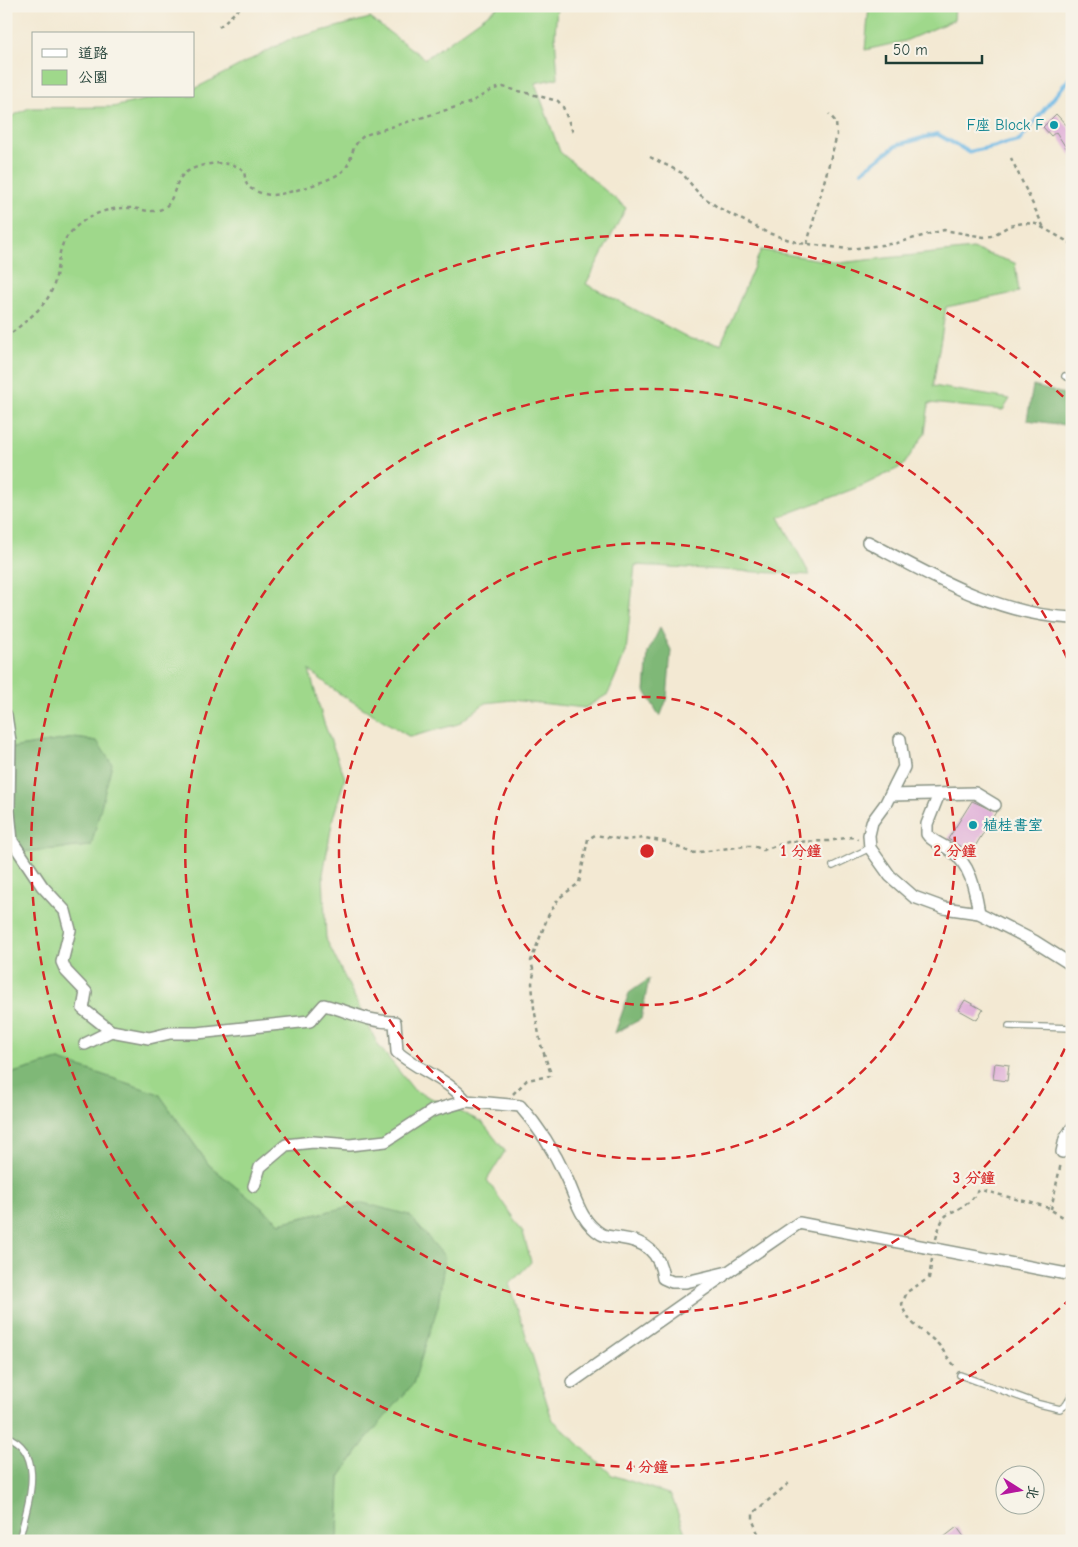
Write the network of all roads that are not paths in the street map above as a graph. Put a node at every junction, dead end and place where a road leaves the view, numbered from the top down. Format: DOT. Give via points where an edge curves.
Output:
graph roads {
  1 [pos="1065,376"];
  2 [pos="1072,379"];
  3 [pos="868,542"];
  4 [pos="1072,618"];
  5 [pos="6,715"];
  6 [pos="900,739"];
  7 [pos="891,794"];
  8 [pos="939,794"];
  9 [pos="995,805"];
  10 [pos="869,848"];
  11 [pos="833,866"];
  12 [pos="979,913"];
  13 [pos="1072,965"];
  14 [pos="1009,1026"];
  15 [pos="1072,1028"];
  16 [pos="111,1031"];
  17 [pos="85,1044"];
  18 [pos="466,1101"];
  19 [pos="1072,1128"];
  20 [pos="1062,1152"];
  21 [pos="254,1186"];
  22 [pos="728,1272"];
  23 [pos="1072,1276"];
  24 [pos="960,1375"];
  25 [pos="572,1382"];
  26 [pos="1072,1395"];
  27 [pos="6,1436"];
  28 [pos="20,1541"];
  1 -- 2 [label="lane"];
  3 -- 4 [label="street" via="946,583 997,604 1020,612"];
  5 -- 16 [label="street" via="10,741 12,841 42,886 66,911 70,930 62,962 86,992 83,1009"];
  6 -- 7 [label="street" via="904,767"];
  7 -- 8 [label="street"];
  7 -- 10 [label="street" via="872,822"];
  8 -- 9 [label="street" via="975,793"];
  8 -- 12 [label="street" via="927,824 927,834 950,850 964,865 976,894"];
  10 -- 11 [label="lane"];
  10 -- 12 [label="street" via="890,876 914,898 936,906"];
  12 -- 13 [label="street"];
  14 -- 15 [label="lane"];
  16 -- 17 [label="street"];
  16 -- 18 [label="street" via="150,1038 170,1033 310,1021 324,1005 377,1023 395,1022 397,1052 459,1092"];
  18 -- 21 [label="street" via="432,1111 386,1141 350,1145 313,1142 286,1145 260,1167"];
  18 -- 22 [label="street" via="520,1106 566,1175 577,1206 588,1223 602,1236 625,1238 647,1246 660,1260 666,1281 686,1282"];
  19 -- 20 [label="street"];
  22 -- 23 [label="street" via="799,1223"];
  22 -- 25 [label="street"];
  24 -- 26 [label="lane" via="1060,1409"];
  27 -- 28 [label="lane" via="25,1450 32,1472"];
}
